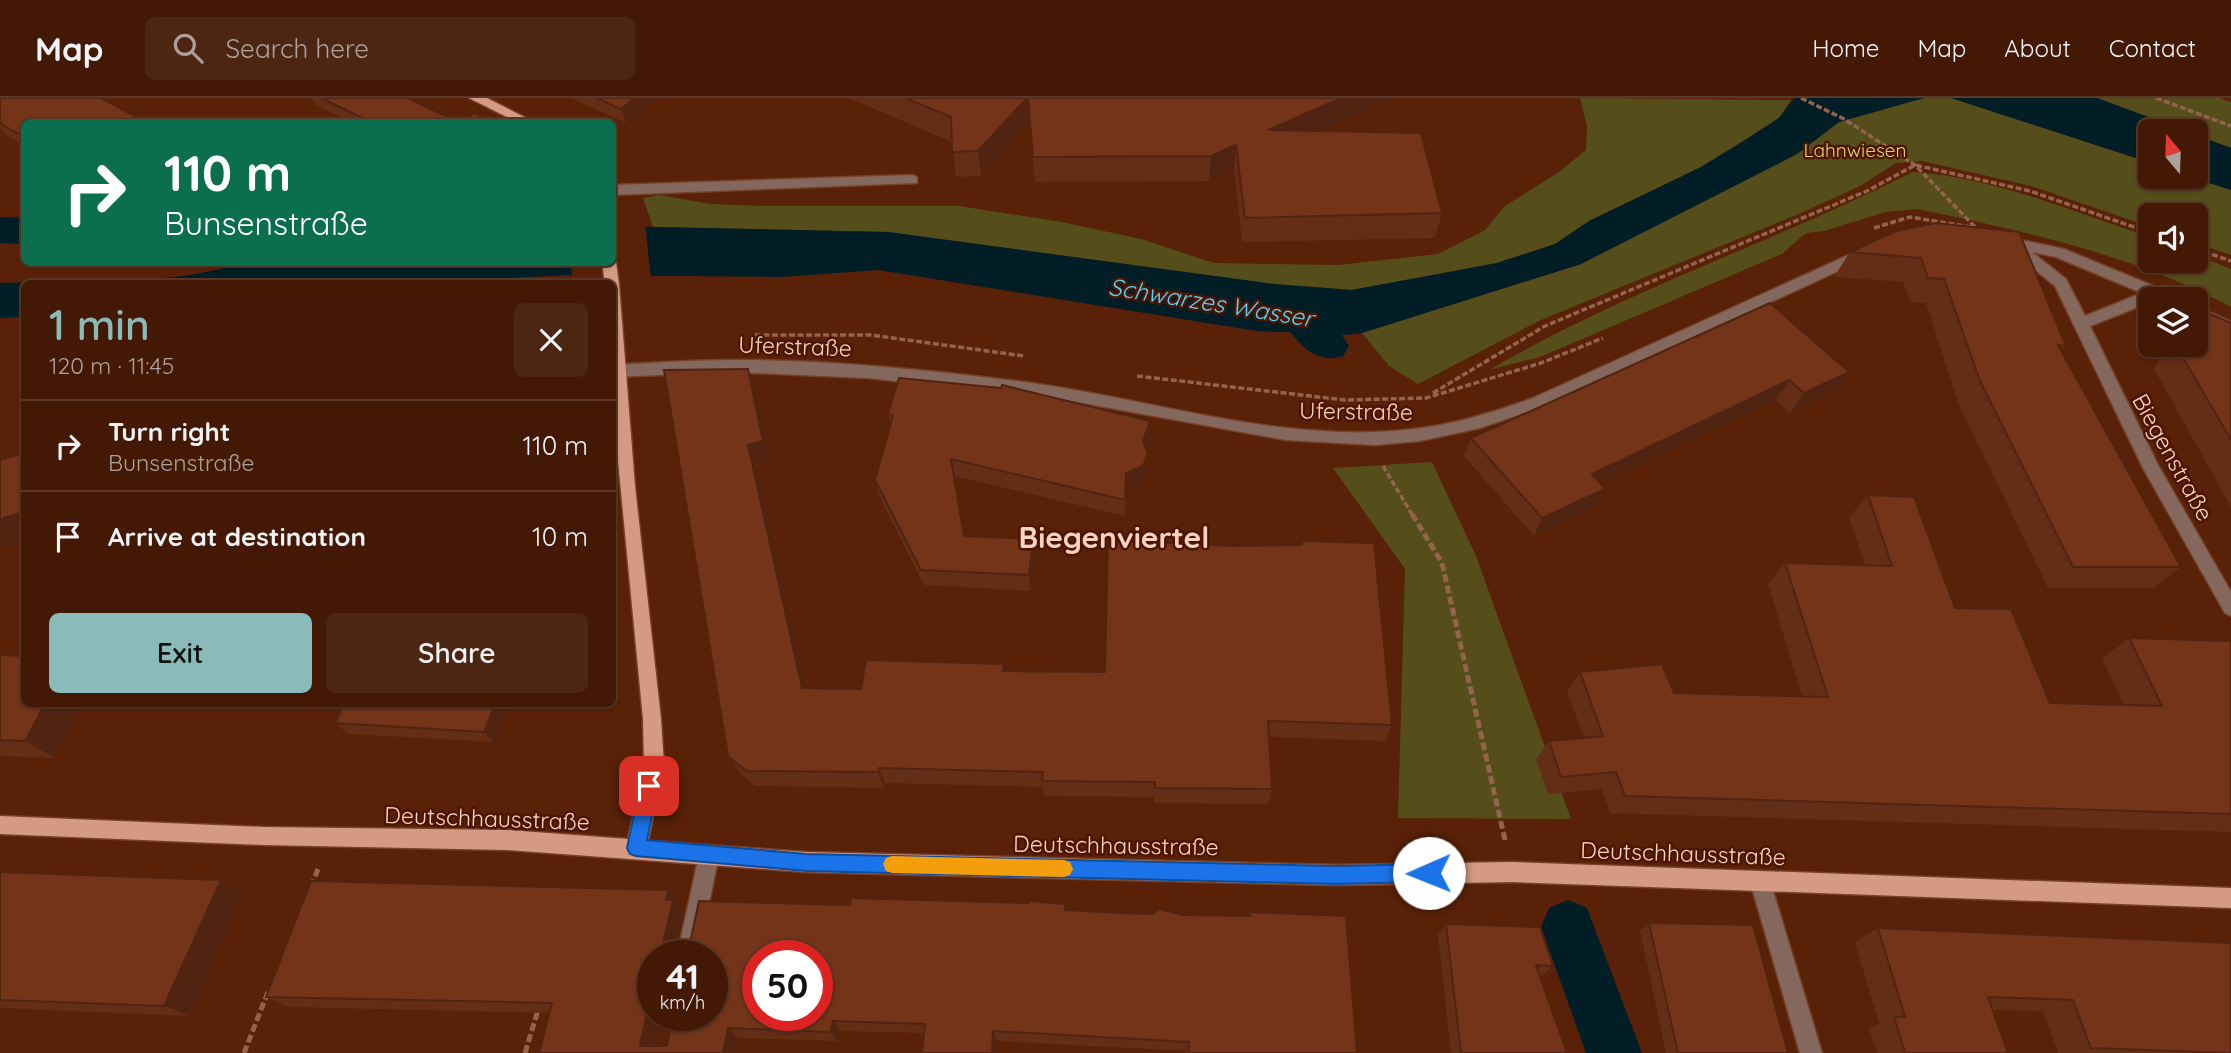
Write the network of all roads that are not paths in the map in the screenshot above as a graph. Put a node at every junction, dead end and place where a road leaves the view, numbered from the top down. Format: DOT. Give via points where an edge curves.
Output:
graph roads {
  1 [pos="476,98"];
  2 [pos="521,119"];
  3 [pos="912,180"];
  4 [pos="616,190"];
  5 [pos="1982,232"];
  6 [pos="2008,241"];
  7 [pos="1875,248"];
  8 [pos="2140,287"];
  9 [pos="2138,301"];
  10 [pos="2208,317"];
  11 [pos="2083,323"];
  12 [pos="2231,329"];
  13 [pos="616,371"];
  14 [pos="2231,608"];
  15 [pos="0,825"];
  16 [pos="636,848"];
  17 [pos="709,855"];
  18 [pos="1760,881"];
  19 [pos="2231,898"];
  20 [pos="690,940"];
  21 [pos="1811,1053"];
  1 -- 2 [label="main road"];
  3 -- 4 [label="street"];
  5 -- 6 [label="street"];
  6 -- 8 [label="street" via="2059,253"];
  6 -- 11 [label="street, Biegenstraße" via="2061,283"];
  7 -- 13 [label="street, Uferstraße" via="1565,392 1458,428 1419,435 1366,438 1261,430 1070,395 866,371 747,366"];
  9 -- 11 [label="street"];
  10 -- 12 [label="street"];
  11 -- 14 [label="street, Biegenstraße" via="2106,381"];
  13 -- 16 [label="main road" via="654,765"];
  15 -- 16 [label="main road, Deutschhausstraße"];
  16 -- 17 [label="main road, Deutschhausstraße"];
  17 -- 18 [label="main road, Deutschhausstraße" via="806,862 1336,875 1512,872"];
  17 -- 20 [label="street"];
  18 -- 19 [label="main road, Deutschhausstraße"];
  18 -- 21 [label="street"];
}
